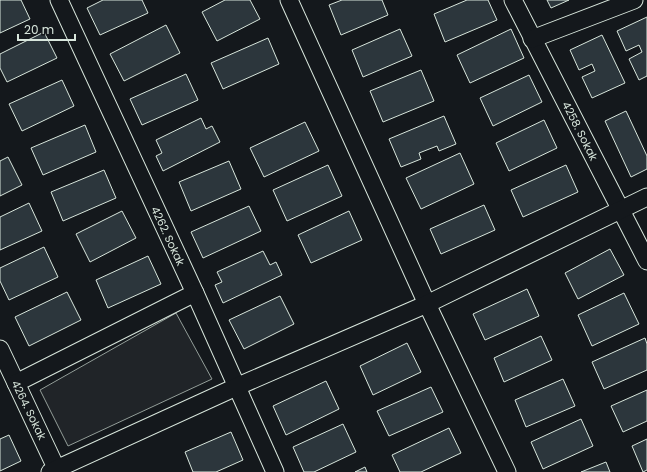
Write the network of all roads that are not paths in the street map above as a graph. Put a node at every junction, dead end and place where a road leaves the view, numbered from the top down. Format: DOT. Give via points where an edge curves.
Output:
graph roads {
  1 [pos="59,0"];
  2 [pos="289,0"];
  3 [pos="513,0"];
  4 [pos="634,0"];
  5 [pos="532,39"];
  6 [pos="647,197"];
  7 [pos="620,209"];
  8 [pos="647,261"];
  9 [pos="195,293"];
  10 [pos="427,304"];
  11 [pos="0,349"];
  12 [pos="16,383"];
  13 [pos="236,387"];
  14 [pos="55,471"];
  15 [pos="275,472"];
  16 [pos="507,472"];
  1 -- 9 [label="street, 4262. Sokak"];
  2 -- 10 [label="street"];
  3 -- 5 [label="street, 4258. Sokak"];
  4 -- 5 [label="street"];
  5 -- 7 [label="street, 4258. Sokak"];
  6 -- 7 [label="street"];
  7 -- 8 [label="street, 4258. Sokak"];
  7 -- 10 [label="street"];
  9 -- 12 [label="street"];
  9 -- 13 [label="street, 4262. Sokak"];
  10 -- 13 [label="street"];
  10 -- 16 [label="street"];
  11 -- 12 [label="street, 4264. Sokak"];
  12 -- 14 [label="street, 4264. Sokak"];
  13 -- 14 [label="street"];
  13 -- 15 [label="street, 4262. Sokak"];
}
